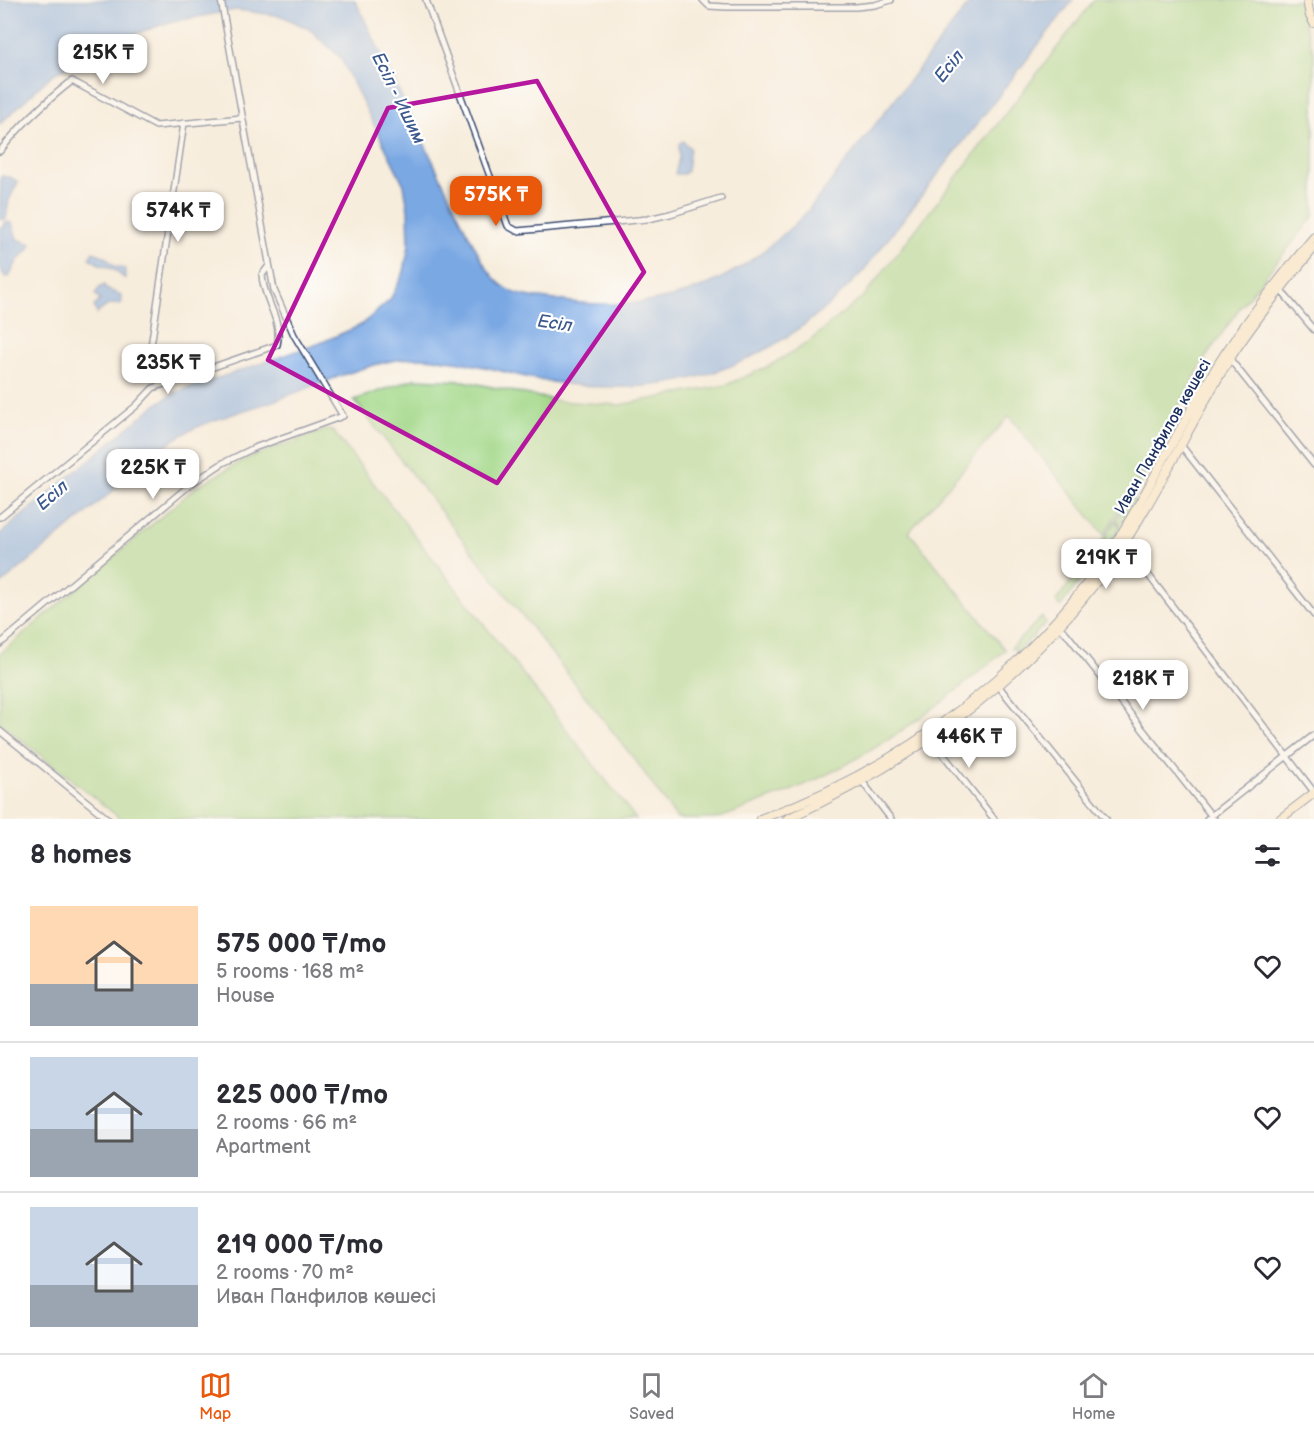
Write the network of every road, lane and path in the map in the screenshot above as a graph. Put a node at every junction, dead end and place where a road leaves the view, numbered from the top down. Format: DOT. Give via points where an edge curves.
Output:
graph roads {
  1 [pos="222,0"];
  2 [pos="426,0"];
  3 [pos="703,0"];
  4 [pos="891,0"];
  5 [pos="1307,0"];
  6 [pos="1314,23"];
  7 [pos="242,118"];
  8 [pos="184,123"];
  9 [pos="0,151"];
  10 [pos="721,198"];
  11 [pos="1314,237"];
  12 [pos="1314,248"];
  13 [pos="268,267"];
  14 [pos="1277,286"];
  15 [pos="1314,330"];
  16 [pos="1228,356"];
  17 [pos="149,360"];
  18 [pos="1177,441"];
  19 [pos="1314,465"];
  20 [pos="0,517"];
  21 [pos="1124,543"];
  22 [pos="1314,615"];
  23 [pos="1056,625"];
  24 [pos="0,644"];
  25 [pos="997,683"];
  26 [pos="0,731"];
  27 [pos="1314,735"];
  28 [pos="929,736"];
  29 [pos="1287,756"];
  30 [pos="860,779"];
  31 [pos="1314,792"];
  32 [pos="781,812"];
  33 [pos="1211,818"];
  34 [pos="108,819"];
  35 [pos="760,819"];
  36 [pos="787,819"];
  37 [pos="891,819"];
  38 [pos="994,819"];
  39 [pos="1106,819"];
  40 [pos="1280,819"];
  1 -- 7 [label="street"];
  2 -- 10 [label="street" via="508,226 517,231 648,219"];
  3 -- 4 [label="street" via="709,6 726,7 856,7"];
  5 -- 6 [label="street"];
  7 -- 8 [label="street"];
  7 -- 13 [label="street"];
  8 -- 9 [label="street" via="156,126 72,81 17,129"];
  8 -- 17 [label="street"];
  11 -- 14 [label="street, Иван Панфилов көшесі"];
  12 -- 14 [label="street, Иван Панфилов көшесі"];
  13 -- 20 [label="street" via="262,275 262,286 277,322 277,345 153,388"];
  13 -- 24 [label="street" via="294,335 343,416 223,462 191,484"];
  14 -- 15 [label="street"];
  14 -- 16 [label="street, Иван Панфилов көшесі"];
  16 -- 18 [label="street, Иван Панфилов көшесі"];
  16 -- 19 [label="street"];
  18 -- 21 [label="street, Иван Панфилов көшесі"];
  18 -- 22 [label="street"];
  18 -- 23 [label="street, Иван Панфилов көшесі" via="1119,537"];
  21 -- 23 [label="street, Иван Панфилов көшесі" via="1085,595"];
  21 -- 29 [label="street"];
  23 -- 25 [label="street, Иван Панфилов көшесі"];
  23 -- 33 [label="street"];
  25 -- 28 [label="street, Иван Панфилов көшесі"];
  25 -- 39 [label="street"];
  26 -- 34 [label="street"];
  27 -- 29 [label="street"];
  28 -- 30 [label="street, Иван Панфилов көшесі"];
  28 -- 38 [label="street"];
  29 -- 31 [label="street"];
  29 -- 33 [label="street"];
  30 -- 32 [label="street, Иван Панфилов көшесі"];
  30 -- 36 [label="street, Иван Панфилов көшесі"];
  30 -- 37 [label="street"];
  31 -- 40 [label="street"];
  32 -- 35 [label="street, Иван Панфилов көшесі"];
  32 -- 36 [label="street"];
}
